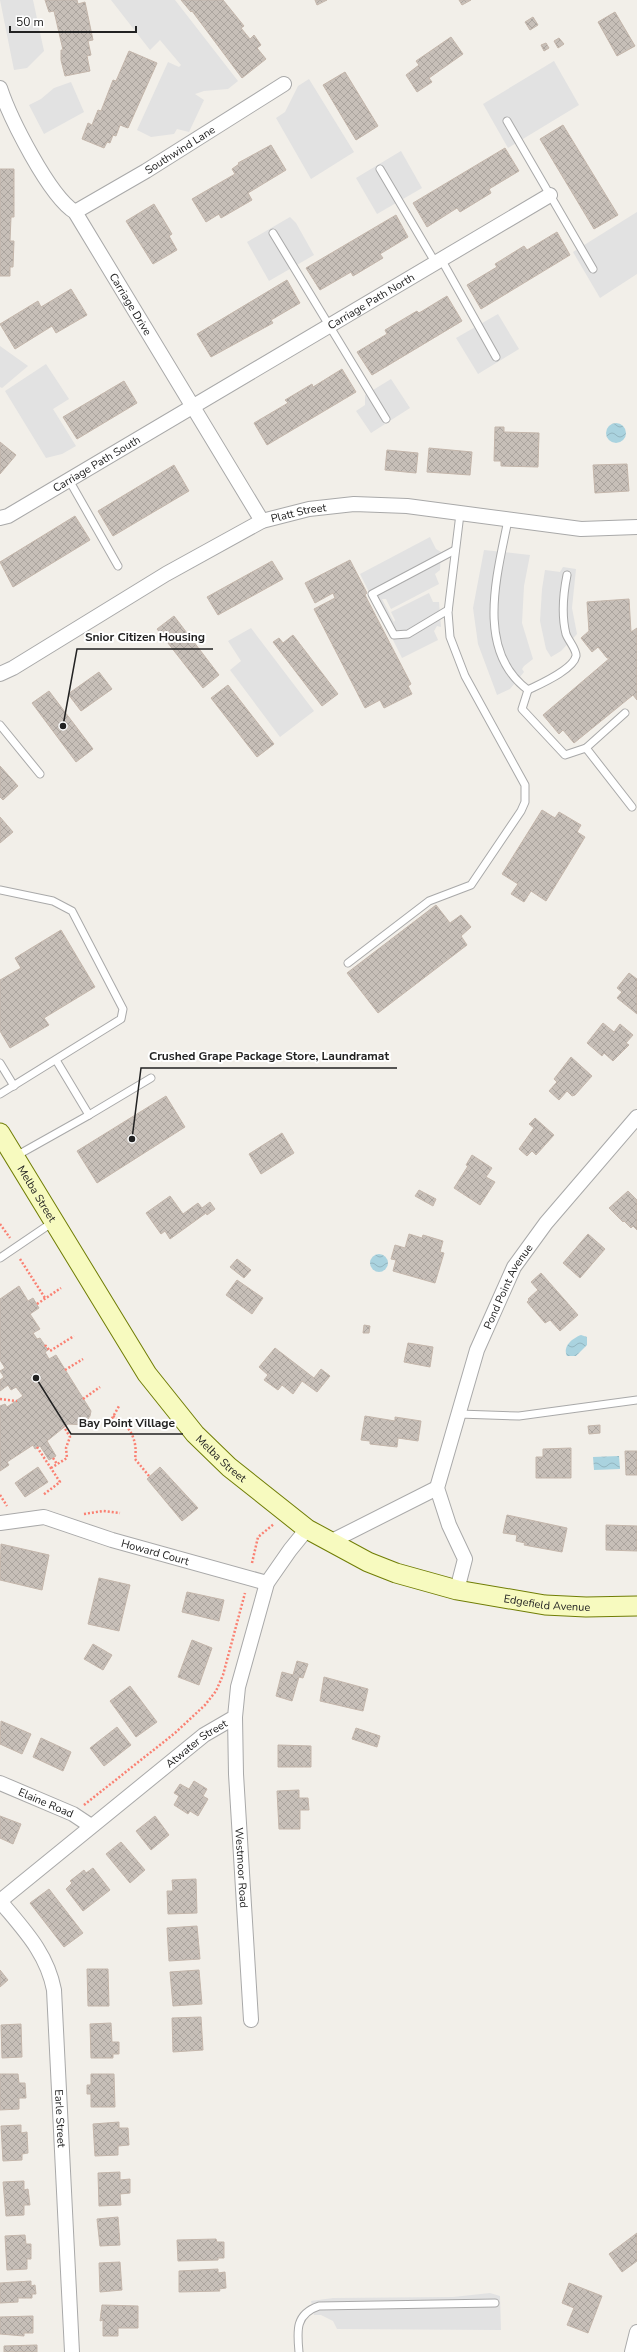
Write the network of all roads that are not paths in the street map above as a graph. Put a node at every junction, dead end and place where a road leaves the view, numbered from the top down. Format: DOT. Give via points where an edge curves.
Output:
graph roads {
  1 [pos="284,84"];
  2 [pos="0,88"];
  3 [pos="507,122"];
  4 [pos="380,169"];
  5 [pos="550,195"];
  6 [pos="75,212"];
  7 [pos="273,233"];
  8 [pos="438,260"];
  9 [pos="593,269"];
  10 [pos="328,326"];
  11 [pos="496,357"];
  12 [pos="192,408"];
  13 [pos="386,419"];
  14 [pos="69,480"];
  15 [pos="460,514"];
  16 [pos="0,518"];
  17 [pos="508,520"];
  18 [pos="262,521"];
  19 [pos="637,527"];
  20 [pos="455,550"];
  21 [pos="118,566"];
  22 [pos="567,575"];
  23 [pos="448,610"];
  24 [pos="0,674"];
  25 [pos="528,690"];
  26 [pos="625,713"];
  27 [pos="0,725"];
  28 [pos="586,748"];
  29 [pos="40,774"];
  30 [pos="632,807"];
  31 [pos="0,890"];
  32 [pos="348,963"];
  33 [pos="56,1060"];
  34 [pos="0,1063"];
  35 [pos="151,1078"];
  36 [pos="14,1086"];
  37 [pos="0,1094"];
  38 [pos="89,1115"];
  39 [pos="637,1117"];
  40 [pos="0,1133"];
  41 [pos="14,1156"];
  42 [pos="54,1221"];
  43 [pos="0,1258"];
  44 [pos="637,1400"];
  45 [pos="458,1414"];
  46 [pos="437,1488"];
  47 [pos="0,1523"];
  48 [pos="307,1529"];
  49 [pos="330,1542"];
  50 [pos="267,1583"];
  51 [pos="457,1590"];
  52 [pos="637,1606"];
  53 [pos="235,1717"];
  54 [pos="0,1783"];
  55 [pos="91,1826"];
  56 [pos="0,1901"];
  57 [pos="251,2020"];
  58 [pos="495,2303"];
  59 [pos="637,2332"];
  60 [pos="72,2352"];
  61 [pos="299,2352"];
  62 [pos="632,2352"];
  1 -- 6 [label="street, Southwind Lane"];
  2 -- 6 [label="street, Carriage Drive" via="35,160 57,197"];
  3 -- 5 [label="lane"];
  4 -- 8 [label="lane"];
  5 -- 8 [label="street, Carriage Path North"];
  5 -- 9 [label="lane"];
  6 -- 12 [label="street, Carriage Drive"];
  7 -- 10 [label="lane"];
  8 -- 10 [label="street, Carriage Path North"];
  8 -- 11 [label="lane"];
  10 -- 12 [label="street, Carriage Path North"];
  10 -- 13 [label="lane"];
  12 -- 14 [label="street, Carriage Path South"];
  12 -- 18 [label="street, Carriage Drive"];
  14 -- 16 [label="street, Carriage Path South" via="8,516"];
  14 -- 21 [label="lane"];
  15 -- 17 [label="street, Platt Street"];
  15 -- 18 [label="street, Platt Street" via="407,506 354,504 309,509"];
  15 -- 20 [label="lane"];
  17 -- 19 [label="street, Platt Street" via="582,529"];
  17 -- 25 [label="lane" via="496,574 493,627 500,653 514,680"];
  18 -- 24 [label="street, Platt Street" via="166,574"];
  20 -- 23 [label="lane"];
  20 -- 23 [label="lane" via="372,594 394,635 408,634"];
  22 -- 25 [label="lane" via="563,615 566,634 576,658 565,669"];
  23 -- 32 [label="lane" via="450,637 455,652 480,706 525,785 525,802 471,885 429,901"];
  25 -- 28 [label="lane" via="522,709 565,755"];
  26 -- 28 [label="lane"];
  27 -- 29 [label="lane"];
  28 -- 30 [label="lane"];
  31 -- 33 [label="lane" via="53,901 72,911 123,1009 120,1019"];
  33 -- 36 [label="lane"];
  33 -- 38 [label="lane"];
  34 -- 36 [label="lane"];
  35 -- 38 [label="lane"];
  36 -- 37 [label="lane"];
  38 -- 41 [label="lane"];
  39 -- 45 [label="street, Pond Point Avenue" via="546,1223 514,1267 477,1350"];
  40 -- 41 [label="main road, Melba Street"];
  41 -- 42 [label="main road, Melba Street"];
  42 -- 43 [label="lane"];
  42 -- 48 [label="main road, Melba Street" via="147,1374 190,1428 229,1467"];
  44 -- 45 [label="lane" via="519,1416"];
  45 -- 46 [label="street, Pond Point Avenue"];
  46 -- 49 [label="street"];
  46 -- 51 [label="street" via="449,1525 465,1559"];
  47 -- 50 [label="street, Howard Court" via="44,1517 112,1540"];
  48 -- 49 [label="main road, Melba Street"];
  48 -- 50 [label="street, Atwater Street"];
  49 -- 51 [label="main road, Melba Street" via="396,1573"];
  50 -- 53 [label="street, Atwater Street" via="238,1687"];
  51 -- 52 [label="main road, Edgefield Avenue" via="545,1605"];
  53 -- 55 [label="street, Atwater Street" via="204,1735"];
  53 -- 57 [label="street, Westmoor Road" via="236,1774"];
  54 -- 55 [label="street, Elaine Road" via="72,1814"];
  55 -- 56 [label="street, Atwater Street"];
  56 -- 60 [label="street, Earle Street" via="41,1953 50,1972 54,1990"];
  58 -- 61 [label="lane" via="319,2306 308,2310 299,2320"];
  59 -- 62 [label="street"];
}
